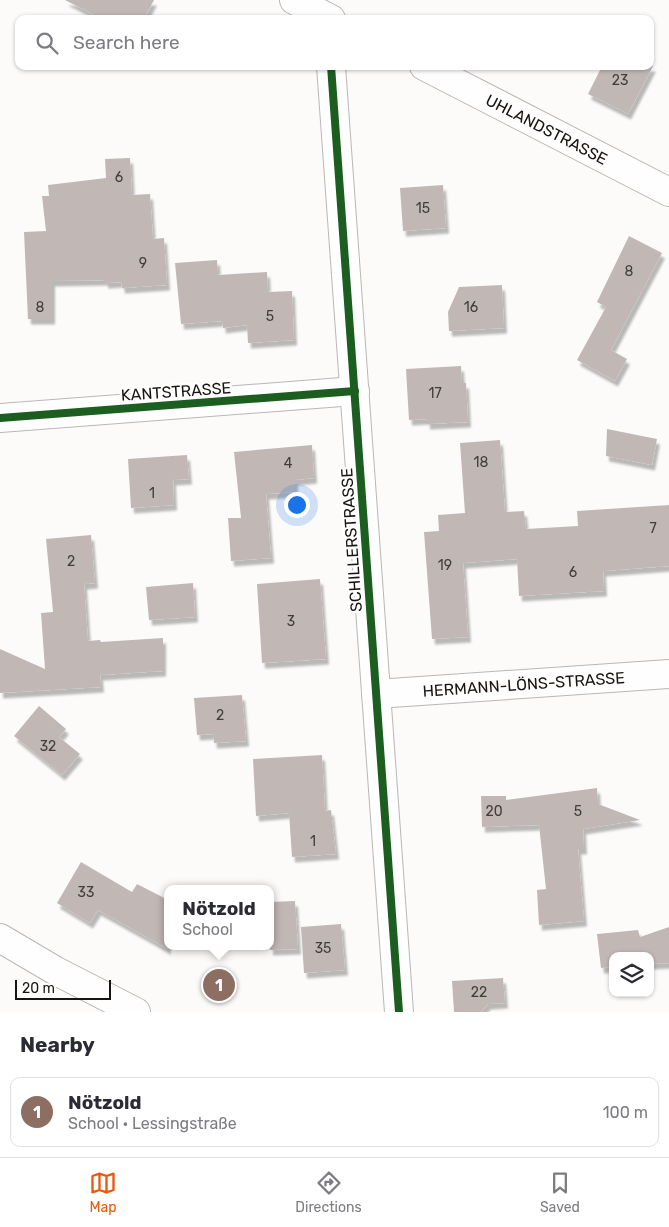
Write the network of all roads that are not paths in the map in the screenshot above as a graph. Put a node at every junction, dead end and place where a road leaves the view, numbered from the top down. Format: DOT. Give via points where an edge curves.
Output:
graph roads {
  1 [pos="294,0"];
  2 [pos="328,14"];
  3 [pos="331,70"];
  4 [pos="432,70"];
  5 [pos="669,192"];
  6 [pos="355,392"];
  7 [pos="0,418"];
  8 [pos="669,674"];
  9 [pos="376,694"];
  10 [pos="0,938"];
  11 [pos="136,1012"];
  12 [pos="399,1012"];
  1 -- 2 [label="street"];
  3 -- 6 [label="street, SCHILLERSTRASSE"];
  4 -- 5 [label="street, UHLANDSTRASSE"];
  6 -- 7 [label="street, KANTSTRASSE"];
  6 -- 9 [label="street, SCHILLERSTRASSE"];
  8 -- 9 [label="street, HERMANN-LÖNS-STRASSE"];
  9 -- 12 [label="street, SCHILLERSTRASSE"];
  10 -- 11 [label="street"];
}
